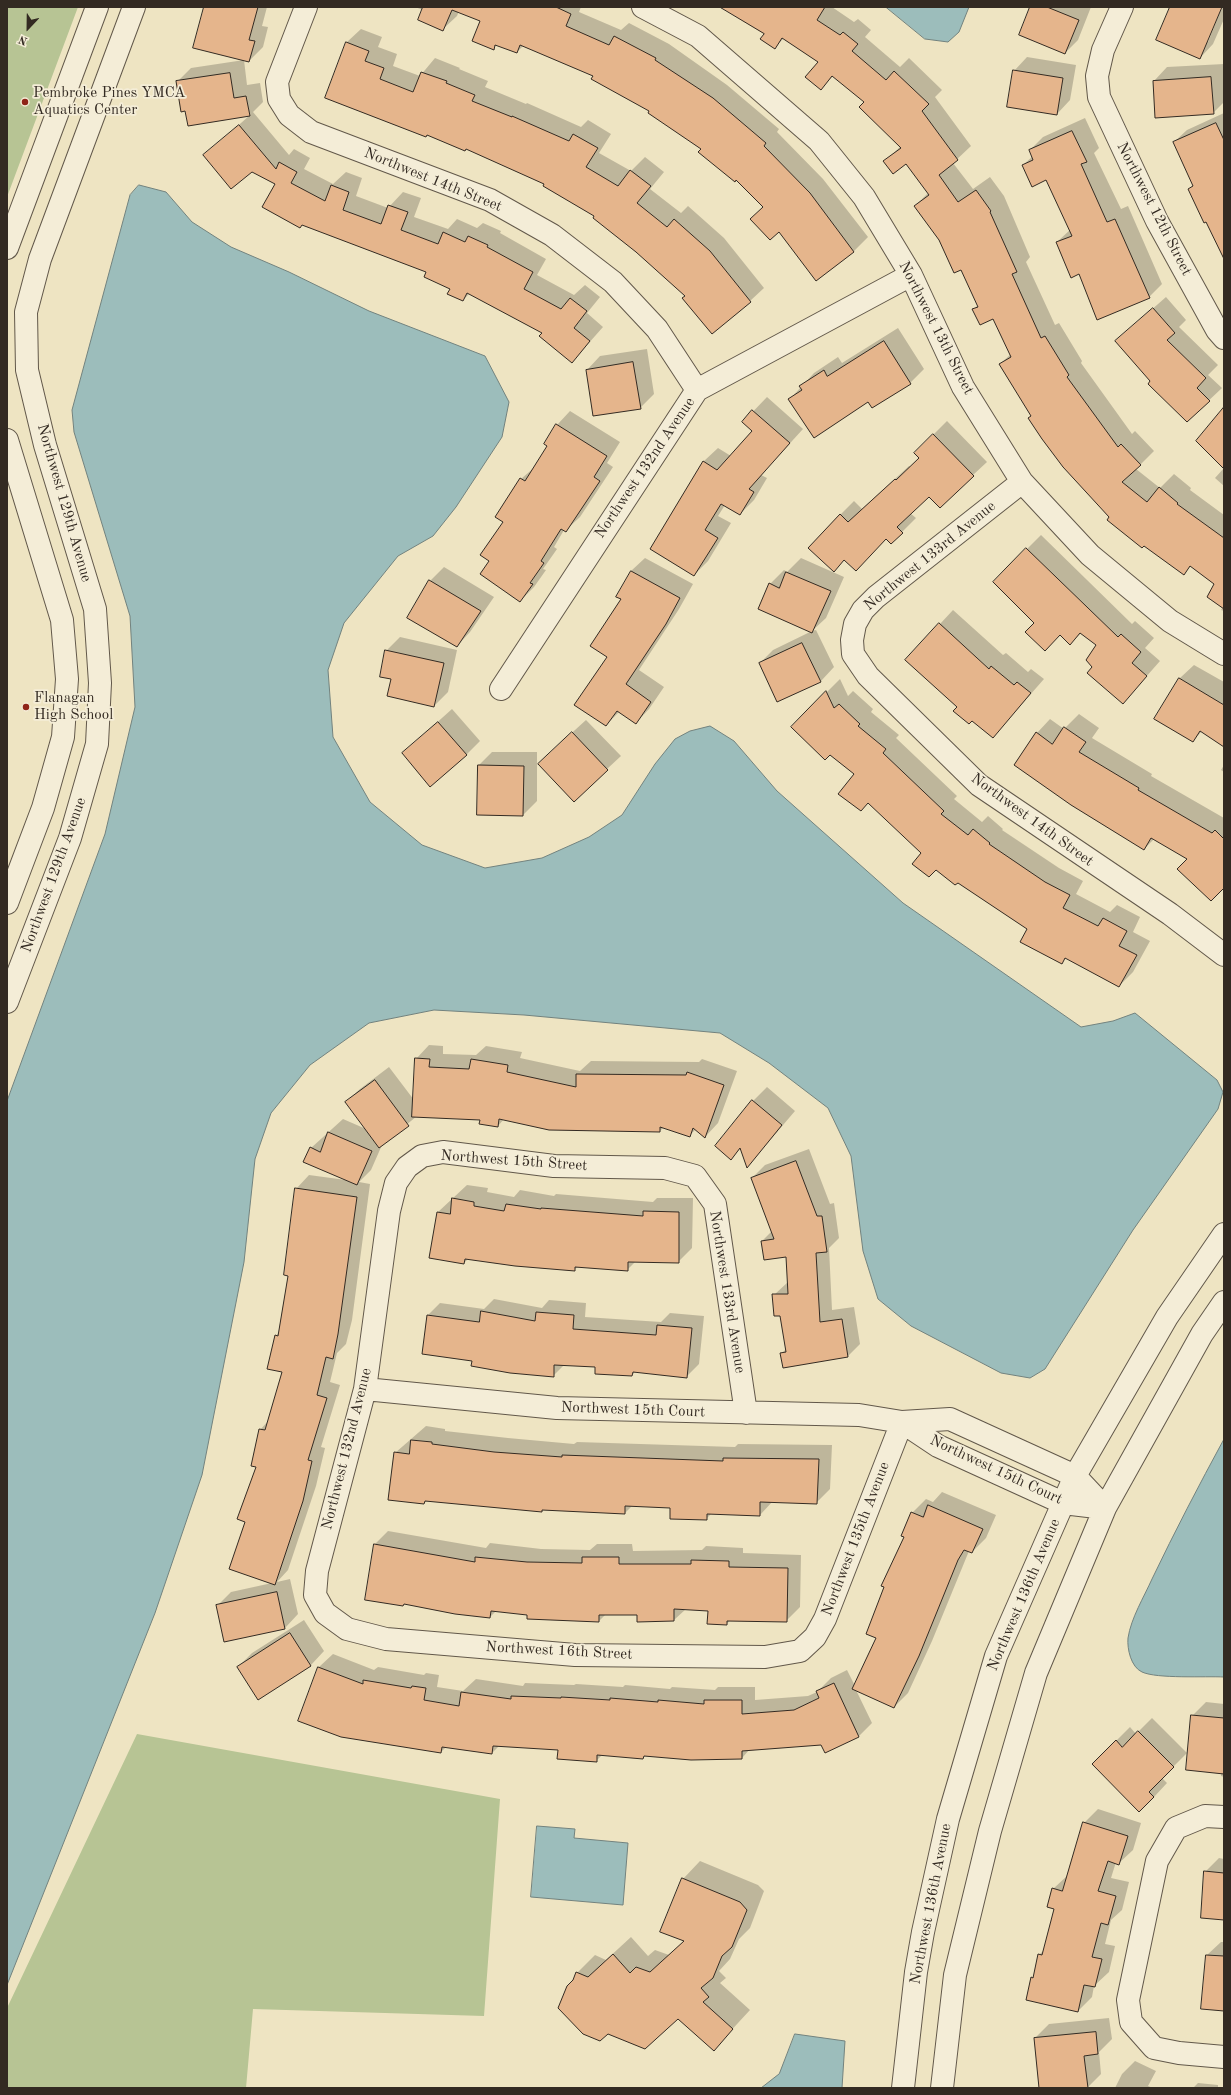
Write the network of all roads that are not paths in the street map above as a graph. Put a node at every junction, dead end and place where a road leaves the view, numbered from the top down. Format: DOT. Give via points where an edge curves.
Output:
graph roads {
  1 [pos="97,7"];
  2 [pos="134,7"];
  3 [pos="306,7"];
  4 [pos="643,7"];
  5 [pos="1122,7"];
  6 [pos="7,248"];
  7 [pos="911,275"];
  8 [pos="1224,338"];
  9 [pos="698,390"];
  10 [pos="7,440"];
  11 [pos="1022,482"];
  12 [pos="852,640"];
  13 [pos="1224,654"];
  14 [pos="501,689"];
  15 [pos="7,903"];
  16 [pos="1224,954"];
  17 [pos="7,1002"];
  18 [pos="407,1167"];
  19 [pos="695,1176"];
  20 [pos="1224,1234"];
  21 [pos="1224,1302"];
  22 [pos="365,1389"];
  23 [pos="746,1413"];
  24 [pos="902,1422"];
  25 [pos="1075,1476"];
  26 [pos="1063,1503"];
  27 [pos="1104,1508"];
  28 [pos="325,1613"];
  29 [pos="800,1651"];
  30 [pos="1224,1817"];
  31 [pos="1224,2056"];
  32 [pos="903,2088"];
  33 [pos="942,2088"];
  1 -- 6 [label="street"];
  2 -- 17 [label="street, Northwest 129th Avenue" via="40,259 26,312 27,370 45,445 95,609 100,683 97,744 72,830"];
  3 -- 9 [label="street, Northwest 14th Street" via="277,82 279,99 289,116 311,132 490,200 552,235 613,282 657,329"];
  4 -- 7 [label="street, Northwest 13th Street" via="698,36 819,141 864,197"];
  5 -- 8 [label="street, Northwest 12th Street" via="1104,50 1098,76 1099,97 1157,221 1217,330"];
  7 -- 9 [label="street, Northwest 132nd Avenue"];
  7 -- 11 [label="street, Northwest 13th Street" via="963,387"];
  9 -- 14 [label="street, Northwest 132nd Avenue"];
  10 -- 15 [label="street" via="62,620 67,679 63,737 43,808"];
  11 -- 12 [label="street, Northwest 133rd Avenue" via="876,596 855,624"];
  11 -- 13 [label="street, Northwest 13th Street" via="1090,555 1170,621"];
  12 -- 16 [label="street, Northwest 14th Street" via="853,654 868,676 979,785 1170,914"];
  18 -- 19 [label="street, Northwest 15th Street" via="422,1156 443,1152 554,1166 665,1168"];
  18 -- 22 [label="street, Northwest 132nd Avenue" via="396,1183 389,1211"];
  19 -- 23 [label="street, Northwest 133rd Avenue" via="715,1204"];
  20 -- 25 [label="street, Northwest 136th Avenue" via="1167,1317"];
  21 -- 27 [label="street" via="1202,1334"];
  22 -- 23 [label="street, Northwest 15th Court" via="557,1408"];
  22 -- 28 [label="street, Northwest 132nd Avenue" via="317,1571 315,1595"];
  23 -- 24 [label="street, Northwest 15th Court" via="859,1415"];
  24 -- 25 [label="street, Northwest 15th Court" via="950,1419"];
  24 -- 26 [label="street, Northwest 15th Court" via="938,1446"];
  24 -- 29 [label="street, Northwest 135th Avenue" via="825,1619 815,1637"];
  25 -- 26 [label="street, Northwest 136th Avenue"];
  25 -- 27 [label="street, Northwest 15th Court"];
  26 -- 27 [label="street, Northwest 15th Court"];
  26 -- 32 [label="street, Northwest 136th Avenue" via="996,1656 948,1819 916,1972"];
  27 -- 33 [label="street" via="1036,1673 990,1831 954,1975"];
  28 -- 29 [label="street, Northwest 16th Street" via="346,1629 386,1639 575,1655 765,1657"];
  30 -- 31 [label="street" via="1205,1816 1176,1828 1157,1861 1128,2000 1131,2022 1154,2048 1179,2053"];
}
